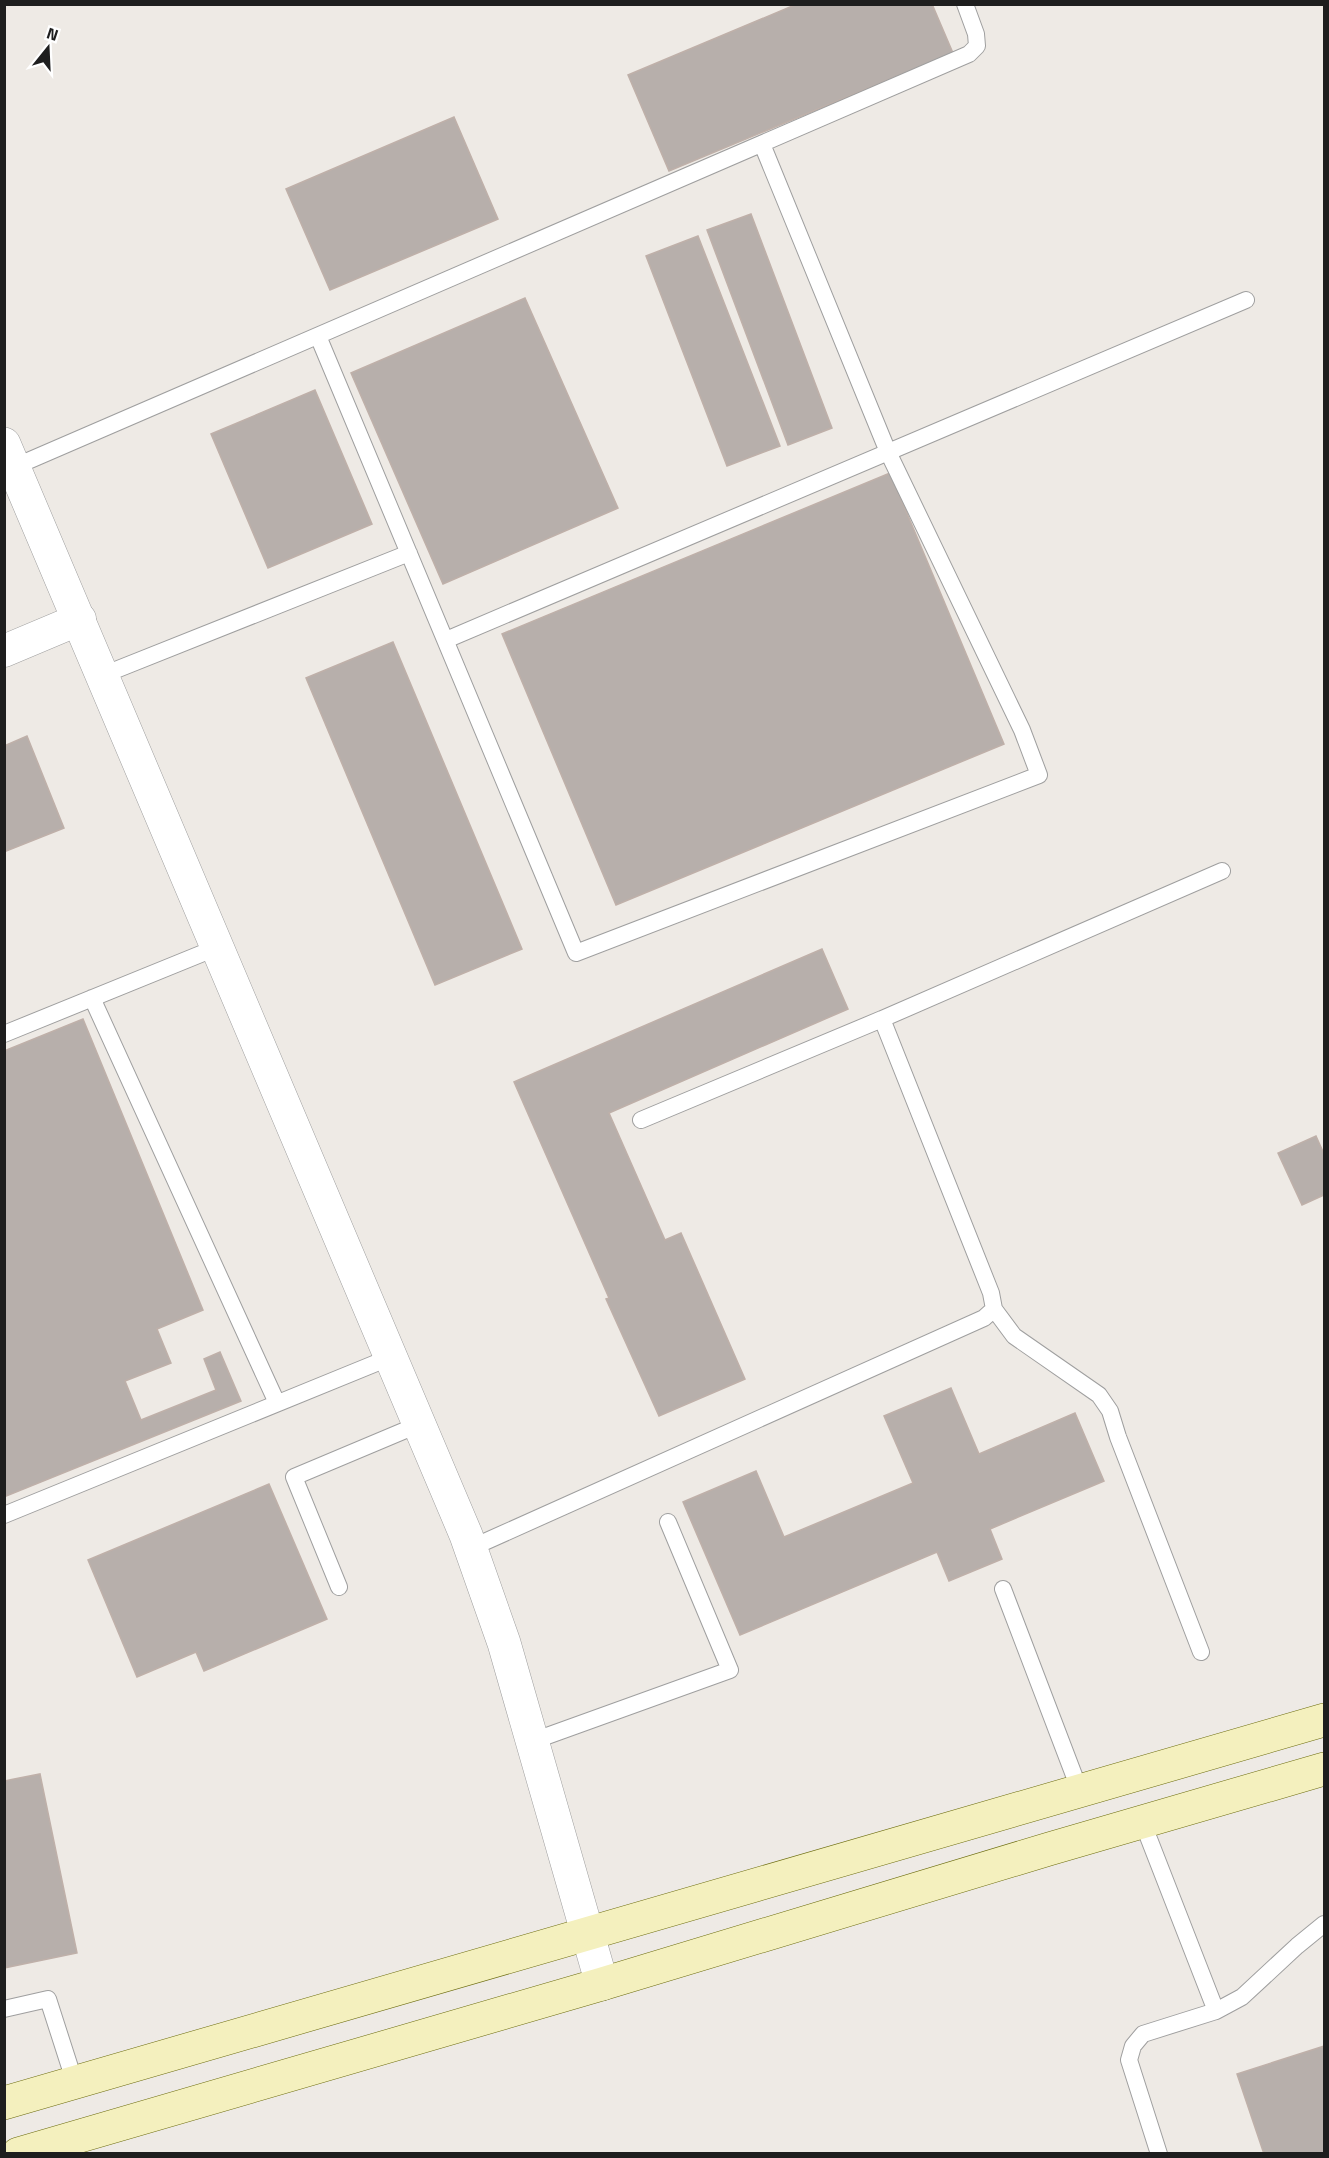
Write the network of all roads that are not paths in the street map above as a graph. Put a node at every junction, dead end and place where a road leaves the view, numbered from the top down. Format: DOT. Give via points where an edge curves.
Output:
graph roads {
  1 [pos="965,4"];
  2 [pos="762,144"];
  3 [pos="1246,300"];
  4 [pos="318,336"];
  5 [pos="888,452"];
  6 [pos="9,455"];
  7 [pos="409,553"];
  8 [pos="80,619"];
  9 [pos="446,640"];
  10 [pos="4,651"];
  11 [pos="103,675"];
  12 [pos="1222,871"];
  13 [pos="218,946"];
  14 [pos="92,998"];
  15 [pos="882,1019"];
  16 [pos="4,1034"];
  17 [pos="641,1120"];
  18 [pos="994,1309"];
  19 [pos="391,1357"];
  20 [pos="277,1403"];
  21 [pos="420,1424"];
  22 [pos="4,1515"];
  23 [pos="668,1522"];
  24 [pos="471,1548"];
  25 [pos="339,1587"];
  26 [pos="1002,1589"];
  27 [pos="1201,1652"];
  28 [pos="1324,1720"];
  29 [pos="533,1742"];
  30 [pos="1324,1769"];
  31 [pos="1080,1791"];
  32 [pos="1037,1803"];
  33 [pos="1142,1821"];
  34 [pos="1049,1848"];
  35 [pos="1324,1924"];
  36 [pos="589,1933"];
  37 [pos="602,1984"];
  38 [pos="4,2009"];
  39 [pos="1216,2011"];
  40 [pos="75,2083"];
  41 [pos="4,2103"];
  42 [pos="18,2154"];
  43 [pos="1159,2154"];
  1 -- 2 [label="lane" via="977,40 969,54"];
  2 -- 4 [label="lane"];
  2 -- 5 [label="lane"];
  3 -- 5 [label="lane"];
  4 -- 6 [label="lane"];
  4 -- 7 [label="lane"];
  5 -- 9 [label="lane"];
  5 -- 9 [label="lane" via="1022,730 1039,775 576,953"];
  6 -- 8 [label="street"];
  7 -- 9 [label="lane"];
  7 -- 11 [label="lane"];
  8 -- 10 [label="street"];
  8 -- 11 [label="street"];
  11 -- 13 [label="street"];
  12 -- 15 [label="lane"];
  13 -- 14 [label="lane"];
  13 -- 19 [label="street"];
  14 -- 16 [label="lane"];
  14 -- 20 [label="lane"];
  15 -- 17 [label="lane"];
  15 -- 18 [label="lane"];
  18 -- 24 [label="lane" via="984,1318"];
  18 -- 27 [label="lane" via="1014,1336 1099,1395 1110,1411"];
  19 -- 20 [label="lane"];
  19 -- 21 [label="street"];
  20 -- 22 [label="lane"];
  21 -- 24 [label="street"];
  21 -- 25 [label="lane" via="294,1477"];
  23 -- 29 [label="lane" via="730,1670"];
  24 -- 29 [label="street"];
  26 -- 31 [label="lane"];
  28 -- 31 [label="main road"];
  29 -- 36 [label="street"];
  30 -- 33 [label="main road"];
  31 -- 32 [label="main road"];
  32 -- 34 [label="main road"];
  32 -- 36 [label="main road"];
  33 -- 34 [label="main road"];
  33 -- 39 [label="lane"];
  34 -- 37 [label="main road"];
  35 -- 39 [label="lane" via="1242,1997"];
  36 -- 37 [label="street"];
  36 -- 40 [label="main road"];
  37 -- 42 [label="main road"];
  38 -- 40 [label="lane" via="48,2000"];
  39 -- 43 [label="lane" via="1143,2034 1133,2046 1129,2060"];
  40 -- 41 [label="main road"];
}
